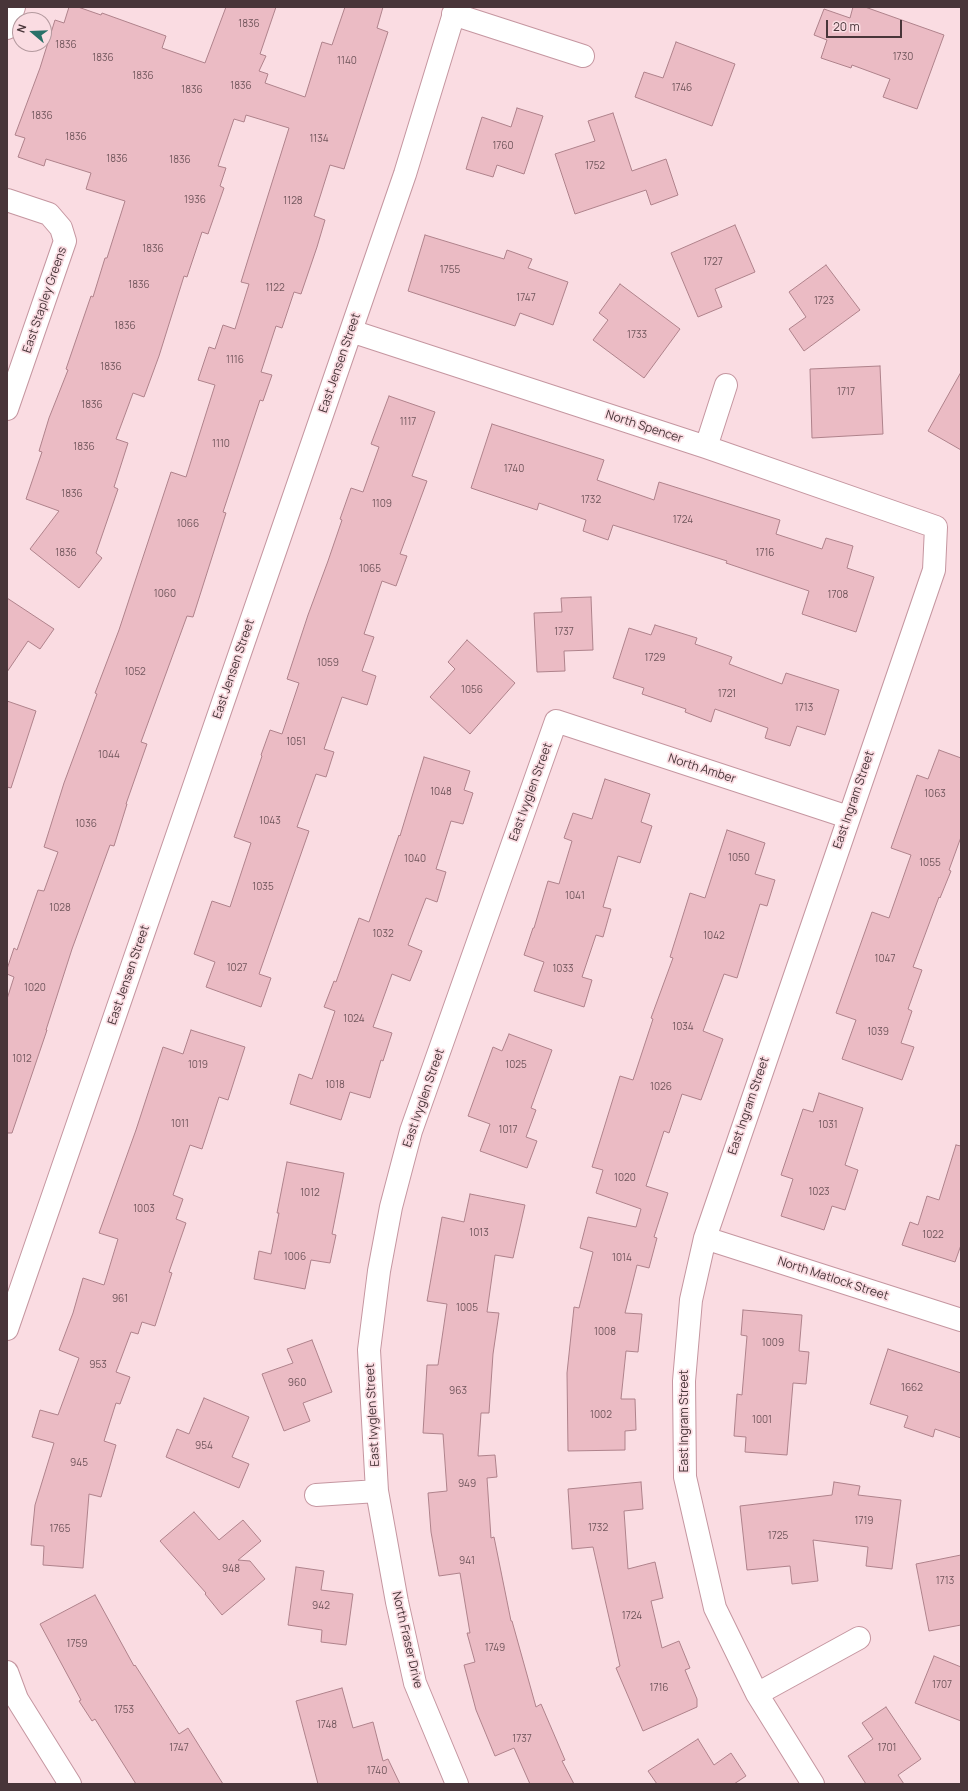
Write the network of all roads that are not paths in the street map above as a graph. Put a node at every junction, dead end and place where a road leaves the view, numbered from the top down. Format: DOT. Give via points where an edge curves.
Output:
graph roads {
  1 [pos="14,7"];
  2 [pos="454,10"];
  3 [pos="7,28"];
  4 [pos="583,56"];
  5 [pos="7,200"];
  6 [pos="351,331"];
  7 [pos="726,385"];
  8 [pos="7,409"];
  9 [pos="706,448"];
  10 [pos="936,527"];
  11 [pos="556,721"];
  12 [pos="848,817"];
  13 [pos="705,1238"];
  14 [pos="961,1320"];
  15 [pos="7,1329"];
  16 [pos="377,1491"];
  17 [pos="316,1495"];
  18 [pos="859,1638"];
  19 [pos="7,1672"];
  20 [pos="757,1694"];
  21 [pos="70,1784"];
  22 [pos="457,1784"];
  23 [pos="813,1784"];
  1 -- 3 [label="street"];
  2 -- 4 [label="street"];
  2 -- 6 [label="street, East Jensen Street" via="405,174"];
  5 -- 8 [label="street, East Stapley Greens" via="49,214 61,228 65,241"];
  6 -- 9 [label="street, North Spencer"];
  6 -- 15 [label="street, East Jensen Street"];
  7 -- 9 [label="street"];
  9 -- 10 [label="street, North Spencer"];
  10 -- 12 [label="street, East Ingram Street" via="934,570"];
  11 -- 12 [label="street, North Amber"];
  11 -- 16 [label="street, East Ivyglen Street" via="411,1131 391,1207 379,1271 369,1350"];
  12 -- 13 [label="street, East Ingram Street"];
  13 -- 14 [label="street, North Matlock Street"];
  13 -- 20 [label="street, East Ingram Street" via="691,1300 684,1381 685,1477 715,1608"];
  16 -- 17 [label="street"];
  16 -- 22 [label="street, North Fraser Drive" via="415,1683"];
  18 -- 20 [label="street"];
  19 -- 21 [label="street" via="17,1699"];
  20 -- 23 [label="street, East Ingram Street"];
}
